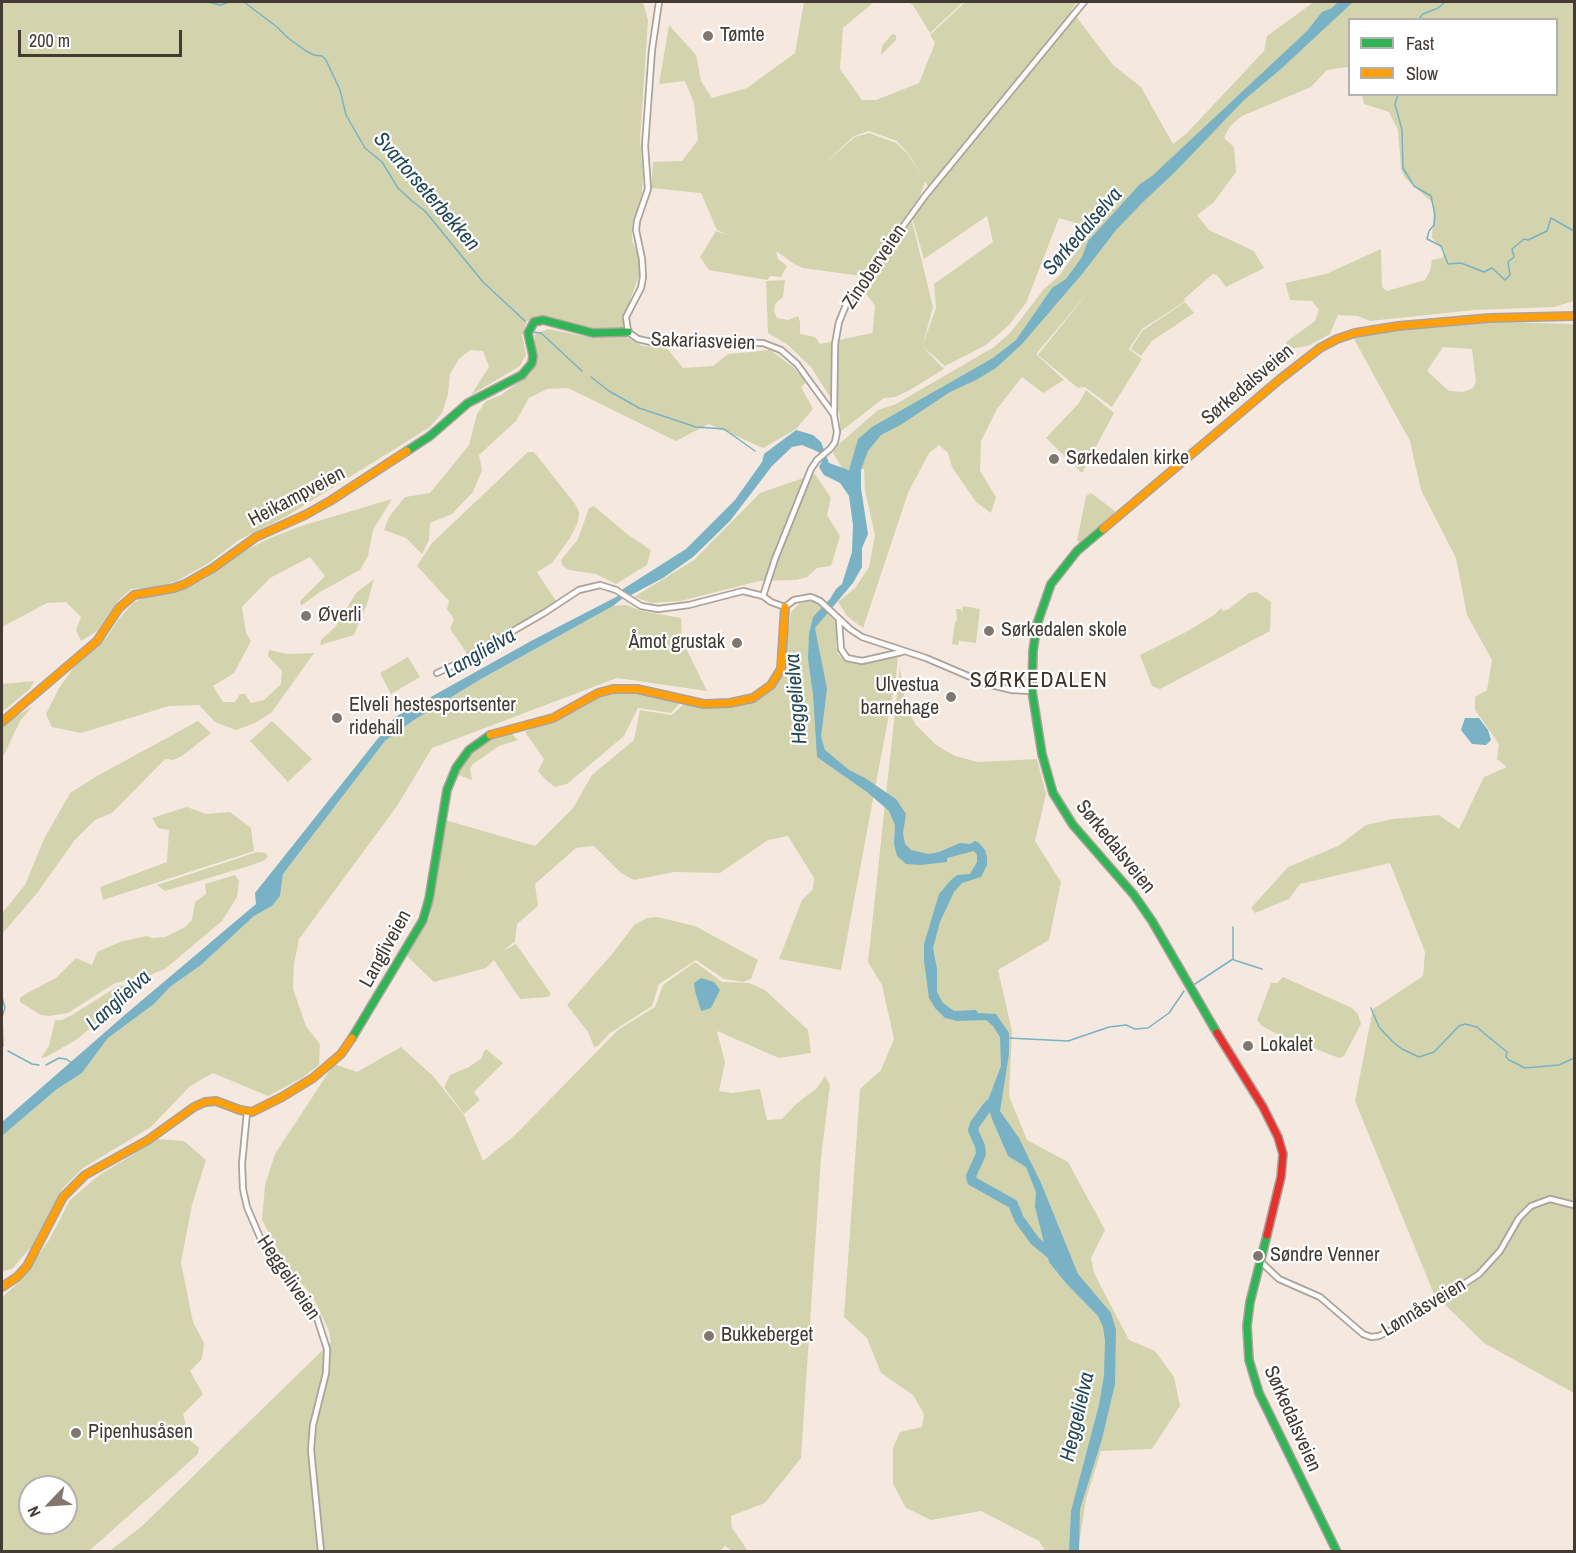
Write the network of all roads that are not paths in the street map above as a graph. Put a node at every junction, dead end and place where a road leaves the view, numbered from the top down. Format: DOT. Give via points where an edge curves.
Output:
graph roads {
  1 [pos="658,2"];
  2 [pos="1084,2"];
  3 [pos="1575,316"];
  4 [pos="628,332"];
  5 [pos="834,415"];
  6 [pos="763,596"];
  7 [pos="785,607"];
  8 [pos="838,617"];
  9 [pos="904,652"];
  10 [pos="437,673"];
  11 [pos="1032,691"];
  12 [pos="2,722"];
  13 [pos="247,1112"];
  14 [pos="1575,1205"];
  15 [pos="1260,1261"];
  16 [pos="2,1287"];
  17 [pos="321,1551"];
  18 [pos="1336,1551"];
  1 -- 4 [label="street, Sakariasveien" via="645,146 648,189 636,230 643,277 626,317"];
  2 -- 5 [label="street, Zinoberveien" via="925,195 850,298 839,322 835,344"];
  3 -- 11 [label="street, Sørkedalsveien" via="1398,326 1344,336 1312,353 1065,564 1051,584 1040,613"];
  4 -- 5 [label="street, Sakariasveien" via="651,342 754,342 771,346 797,364"];
  4 -- 12 [label="street, Heikampveien" via="593,333 543,320 534,322 528,333 532,363 522,375 468,403 430,436 330,501 256,537 185,584 134,595 119,608 97,641"];
  5 -- 6 [label="street, Zinoberveien" via="833,446 808,475"];
  6 -- 7 [label="street"];
  6 -- 10 [label="street" via="737,592 658,609 641,606 600,585 579,590"];
  7 -- 8 [label="street" via="805,597 820,601"];
  7 -- 13 [label="street, Langliveien" via="780,669 771,686 753,698 704,704 637,689 613,689 553,718 487,736 469,750 447,790 423,920 359,1029 327,1067 282,1097"];
  8 -- 9 [label="street" via="859,635"];
  8 -- 9 [label="street" via="840,646 847,658 862,661"];
  9 -- 11 [label="street" via="987,684"];
  11 -- 15 [label="street, Sørkedalsveien" via="1045,768 1060,805 1147,913 1278,1137 1283,1154 1281,1177"];
  13 -- 16 [label="street" via="219,1101 204,1102 148,1140 85,1175 63,1197 27,1266"];
  13 -- 17 [label="street, Heggeliveien" via="242,1164 247,1207 265,1249 316,1315 327,1349 311,1450"];
  14 -- 15 [label="street, Lønnåsveien" via="1550,1199 1531,1206 1479,1274 1379,1336 1363,1334 1320,1297 1275,1276"];
  15 -- 18 [label="street, Sørkedalsveien" via="1247,1326 1252,1373"];
}
